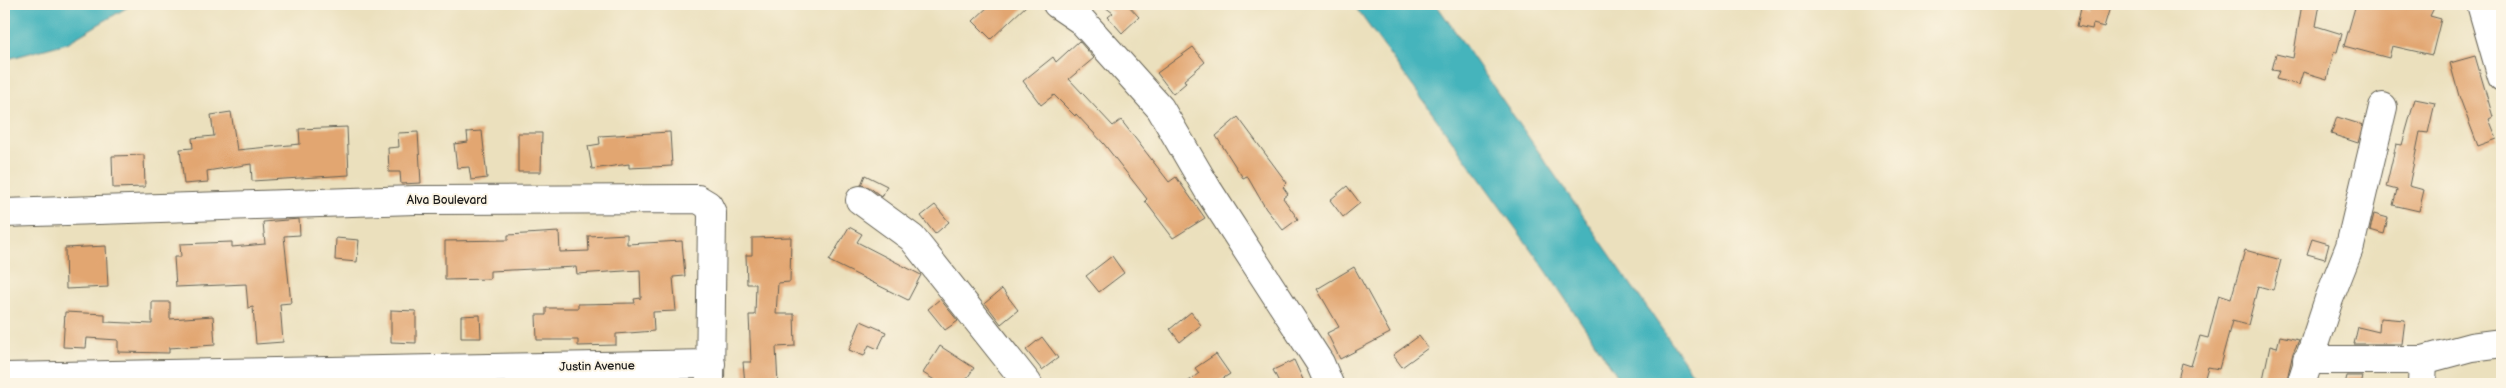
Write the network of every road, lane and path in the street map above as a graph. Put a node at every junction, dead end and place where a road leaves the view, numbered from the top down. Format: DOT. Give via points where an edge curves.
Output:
graph roads {
  1 [pos="1057,4"];
  2 [pos="2481,4"];
  3 [pos="2493,4"];
  4 [pos="2502,11"];
  5 [pos="2502,77"];
  6 [pos="2383,107"];
  7 [pos="860,200"];
  8 [pos="4,213"];
  9 [pos="2502,343"];
  10 [pos="2304,372"];
  11 [pos="2422,372"];
  12 [pos="711,374"];
  13 [pos="4,377"];
  14 [pos="1028,384"];
  15 [pos="1328,384"];
  1 -- 15 [label="street" via="1082,21 1160,108 1208,190 1320,363"];
  2 -- 5 [label="street"];
  3 -- 4 [label="street"];
  6 -- 10 [label="street" via="2350,246"];
  7 -- 14 [label="street" via="912,238"];
  8 -- 12 [label="street, Alva Boulevard" via="416,200 698,199 708,205 712,213"];
  9 -- 11 [label="street" via="2471,347"];
  10 -- 11 [label="street"];
  12 -- 13 [label="street, Justin Avenue"];
}
